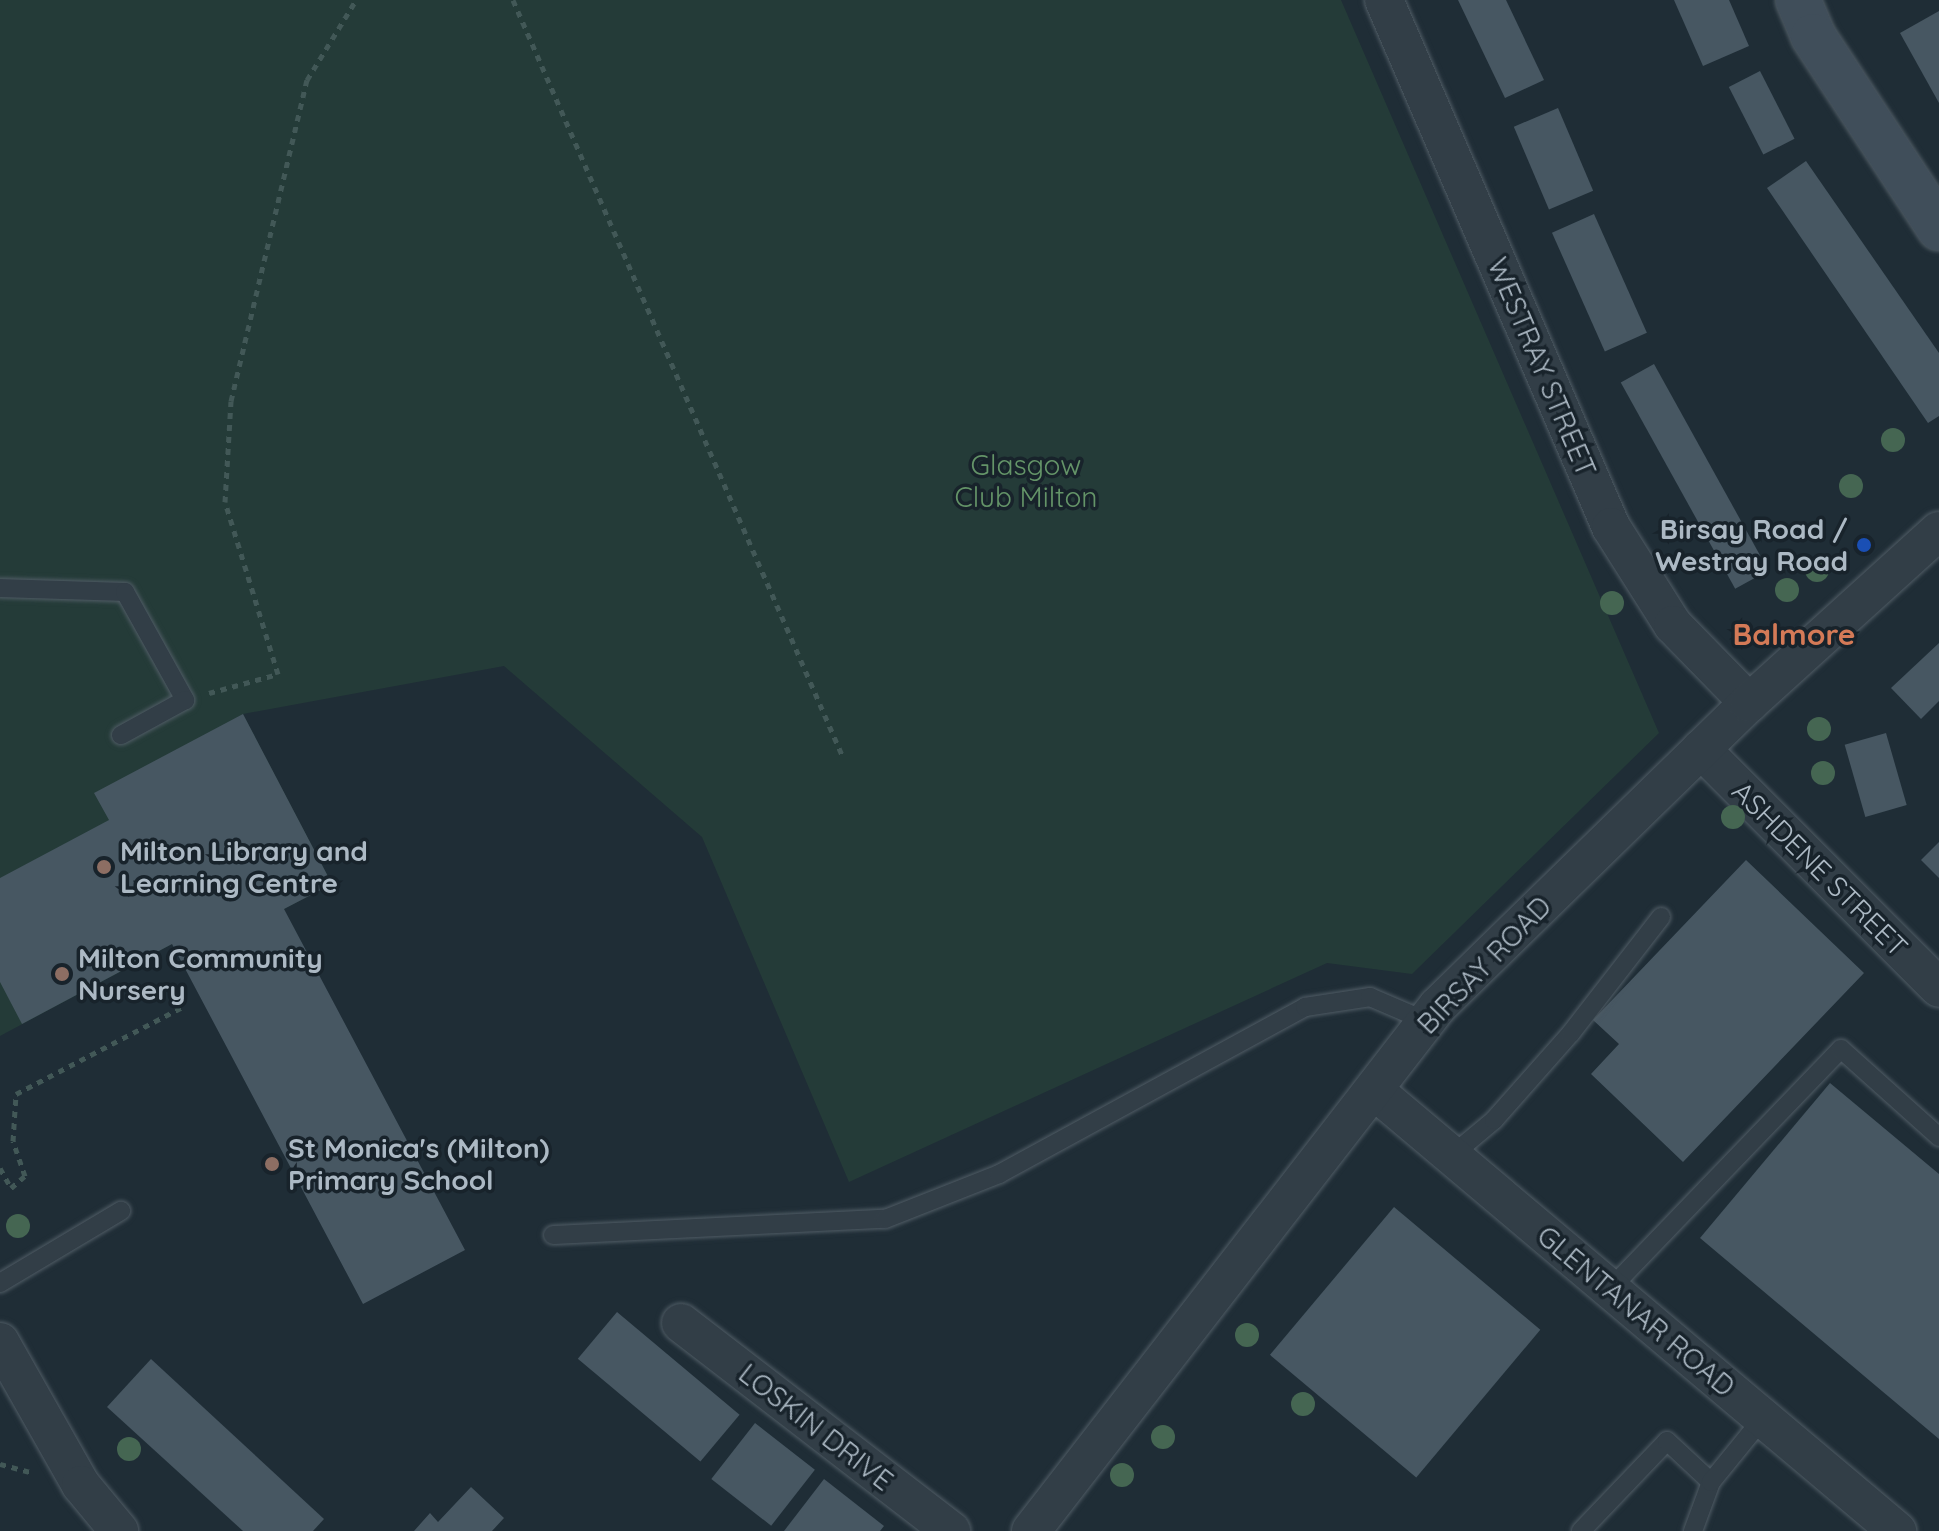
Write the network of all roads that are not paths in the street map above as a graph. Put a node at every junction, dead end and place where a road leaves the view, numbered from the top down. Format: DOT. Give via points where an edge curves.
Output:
graph roads {
  1 [pos="1384,0"];
  2 [pos="1798,0"];
  3 [pos="1939,228"];
  4 [pos="1939,531"];
  5 [pos="0,588"];
  6 [pos="1749,703"];
  7 [pos="121,735"];
  8 [pos="1701,749"];
  9 [pos="1661,917"];
  10 [pos="1939,988"];
  11 [pos="1426,1021"];
  12 [pos="1375,1091"];
  13 [pos="1939,1137"];
  14 [pos="1451,1156"];
  15 [pos="121,1211"];
  16 [pos="553,1235"];
  17 [pos="0,1283"];
  18 [pos="1610,1289"];
  19 [pos="681,1323"];
  20 [pos="0,1342"];
  21 [pos="1763,1418"];
  22 [pos="1711,1482"];
  23 [pos="119,1531"];
  24 [pos="951,1531"];
  25 [pos="1031,1531"];
  26 [pos="1581,1531"];
  27 [pos="1693,1531"];
  28 [pos="1897,1531"];
  1 -- 6 [label="street, WESTRAY STREET" via="1611,527 1673,625"];
  2 -- 3 [label="street" via="1813,36"];
  4 -- 6 [label="street, BIRSAY ROAD"];
  5 -- 7 [label="lane" via="125,592 185,700"];
  6 -- 8 [label="street, BIRSAY ROAD"];
  8 -- 10 [label="street, ASHDENE STREET"];
  8 -- 11 [label="street, BIRSAY ROAD"];
  9 -- 14 [label="lane" via="1532,1077"];
  11 -- 12 [label="street, BIRSAY ROAD"];
  11 -- 16 [label="lane" via="1370,997 1305,1007 999,1174 885,1219"];
  12 -- 14 [label="street, GLENTANAR ROAD"];
  12 -- 25 [label="street, BIRSAY ROAD"];
  13 -- 18 [label="lane" via="1841,1049"];
  14 -- 18 [label="street, GLENTANAR ROAD"];
  15 -- 17 [label="lane"];
  18 -- 21 [label="street, GLENTANAR ROAD"];
  19 -- 24 [label="street, LOSKIN DRIVE"];
  20 -- 23 [label="street" via="81,1485"];
  21 -- 22 [label="lane"];
  21 -- 28 [label="street, GLENTANAR ROAD"];
  22 -- 26 [label="lane" via="1667,1441"];
  22 -- 27 [label="lane"];
}
